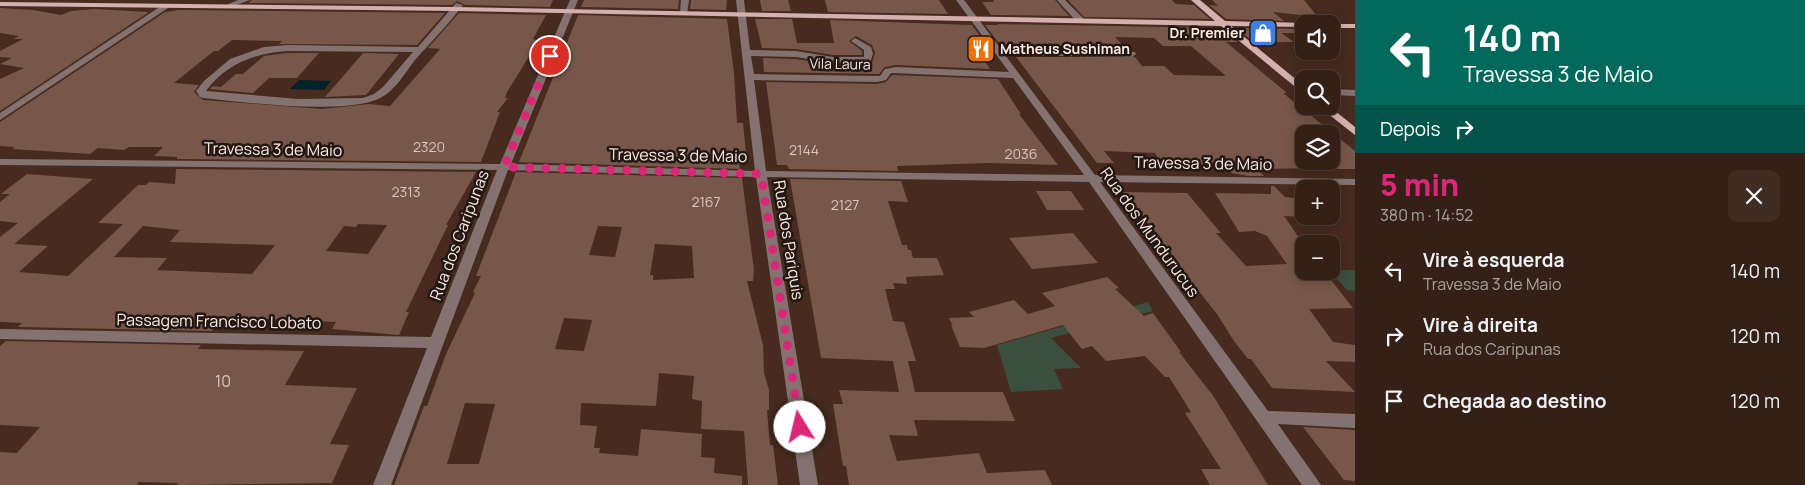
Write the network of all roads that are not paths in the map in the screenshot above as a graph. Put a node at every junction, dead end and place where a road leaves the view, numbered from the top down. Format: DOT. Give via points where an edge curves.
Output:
graph roads {
  1 [pos="176,0"];
  2 [pos="246,0"];
  3 [pos="574,0"];
  4 [pos="686,0"];
  5 [pos="740,0"];
  6 [pos="960,0"];
  7 [pos="1061,0"];
  8 [pos="1195,0"];
  9 [pos="0,4"];
  10 [pos="167,6"];
  11 [pos="228,6"];
  12 [pos="457,7"];
  13 [pos="569,11"];
  14 [pos="684,13"];
  15 [pos="742,14"];
  16 [pos="973,19"];
  17 [pos="1080,20"];
  18 [pos="1222,24"];
  19 [pos="1295,25"];
  20 [pos="1340,26"];
  21 [pos="1355,26"];
  22 [pos="855,40"];
  23 [pos="420,50"];
  24 [pos="998,52"];
  25 [pos="747,53"];
  26 [pos="1132,54"];
  27 [pos="1015,75"];
  28 [pos="751,77"];
  29 [pos="1295,84"];
  30 [pos="1340,92"];
  31 [pos="1355,93"];
  32 [pos="1333,115"];
  33 [pos="0,117"];
  34 [pos="1355,132"];
  35 [pos="0,162"];
  36 [pos="504,167"];
  37 [pos="761,174"];
  38 [pos="1090,177"];
  39 [pos="1355,182"];
  40 [pos="0,334"];
  41 [pos="437,343"];
  42 [pos="1262,416"];
  43 [pos="1355,421"];
  44 [pos="382,485"];
  45 [pos="809,485"];
  46 [pos="1312,485"];
  1 -- 10 [label="main road"];
  2 -- 11 [label="street"];
  3 -- 13 [label="street, Rua dos Caripunas"];
  4 -- 14 [label="street"];
  5 -- 15 [label="street, Rua dos Pariquis"];
  6 -- 16 [label="street, Rua dos Mundurucus"];
  7 -- 17 [label="street"];
  8 -- 18 [label="main road"];
  9 -- 10 [label="main road"];
  10 -- 11 [label="main road"];
  10 -- 33 [label="street"];
  11 -- 12 [label="main road"];
  12 -- 13 [label="main road"];
  12 -- 23 [label="street"];
  13 -- 14 [label="main road"];
  13 -- 36 [label="street, Rua dos Caripunas"];
  14 -- 15 [label="main road"];
  15 -- 16 [label="main road" via="846,19"];
  15 -- 25 [label="street, Rua dos Pariquis"];
  16 -- 17 [label="main road"];
  16 -- 24 [label="street, Rua dos Mundurucus"];
  17 -- 18 [label="main road"];
  18 -- 19 [label="main road"];
  18 -- 29 [label="main road"];
  20 -- 21 [label="main road"];
  22 -- 25 [label="street" via="868,49 866,60"];
  23 -- 23 [label="street" via="381,93 362,101 286,101 207,96 201,91 233,61 264,50"];
  24 -- 26 [label="street"];
  24 -- 27 [label="street, Rua dos Mundurucus"];
  25 -- 28 [label="street, Rua dos Pariquis"];
  27 -- 28 [label="street, Vila Laura" via="894,70 878,79"];
  27 -- 38 [label="street, Rua dos Mundurucus"];
  28 -- 37 [label="street, Rua dos Pariquis"];
  30 -- 31 [label="street"];
  32 -- 34 [label="main road"];
  35 -- 36 [label="street, Travessa 3 de Maio"];
  36 -- 37 [label="street, Travessa 3 de Maio"];
  36 -- 41 [label="street, Rua dos Caripunas"];
  37 -- 38 [label="street, Travessa 3 de Maio"];
  37 -- 45 [label="street, Rua dos Pariquis"];
  38 -- 39 [label="street, Travessa 3 de Maio"];
  38 -- 42 [label="street, Rua dos Mundurucus"];
  40 -- 41 [label="street, Passagem Francisco Lobato"];
  41 -- 44 [label="street, Rua dos Caripunas"];
  42 -- 43 [label="street"];
  42 -- 46 [label="street, Rua dos Mundurucus"];
}
